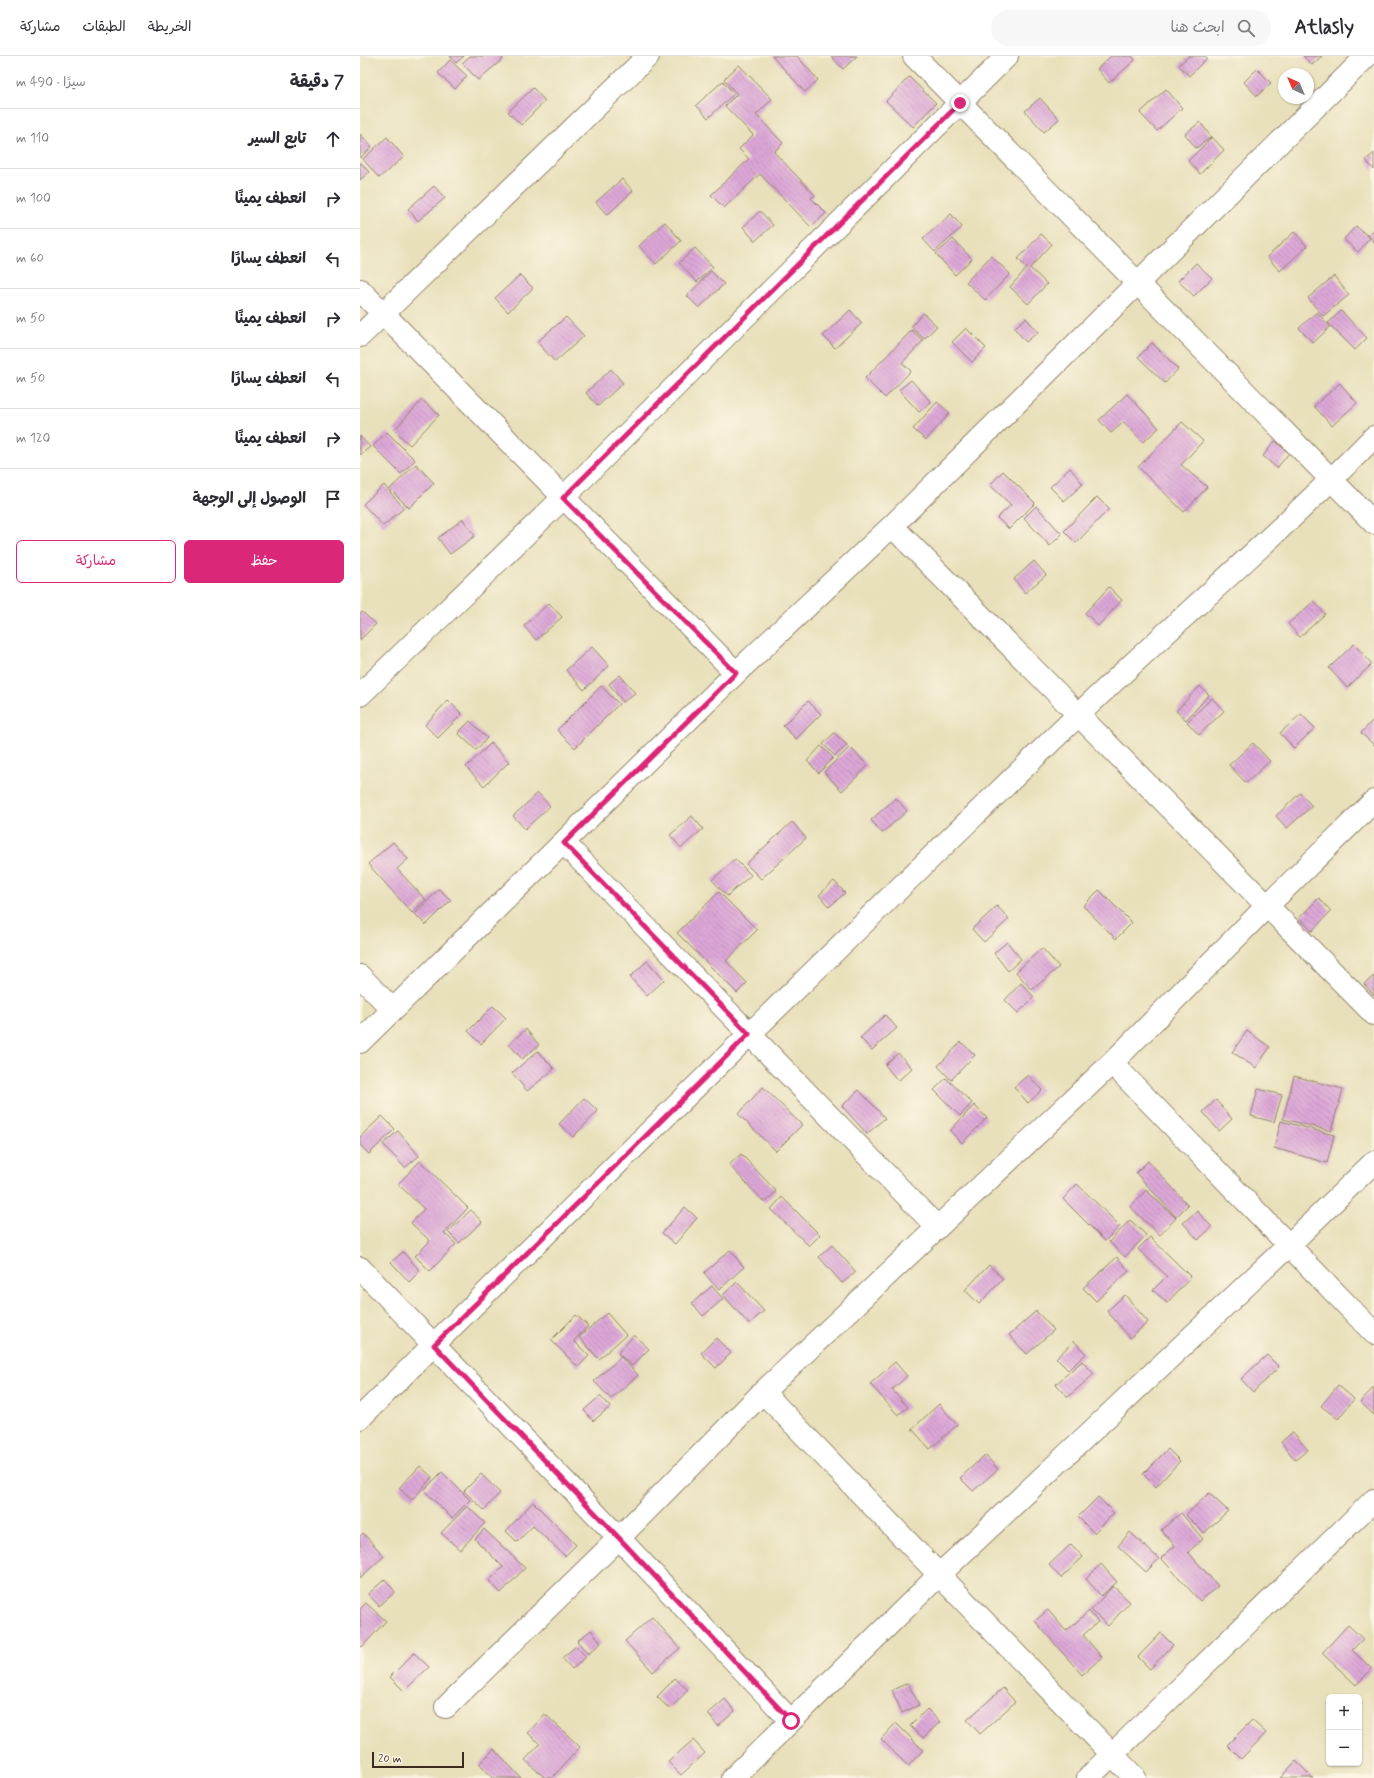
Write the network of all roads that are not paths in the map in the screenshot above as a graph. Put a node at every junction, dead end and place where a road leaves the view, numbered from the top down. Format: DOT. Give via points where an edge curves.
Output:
graph roads {
  1 [pos="648,56"];
  2 [pos="914,56"];
  3 [pos="1007,56"];
  4 [pos="1367,56"];
  5 [pos="960,103"];
  6 [pos="1137,283"];
  7 [pos="360,290"];
  8 [pos="383,314"];
  9 [pos="360,336"];
  10 [pos="1374,437"];
  11 [pos="1332,481"];
  12 [pos="563,498"];
  13 [pos="1374,523"];
  14 [pos="892,526"];
  15 [pos="736,673"];
  16 [pos="360,695"];
  17 [pos="1078,715"];
  18 [pos="1374,801"];
  19 [pos="564,843"];
  20 [pos="1266,907"];
  21 [pos="360,976"];
  22 [pos="392,1010"];
  23 [pos="1374,1014"];
  24 [pos="749,1034"];
  25 [pos="360,1042"];
  26 [pos="1112,1063"];
  27 [pos="1374,1162"];
  28 [pos="937,1227"];
  29 [pos="1289,1245"];
  30 [pos="360,1268"];
  31 [pos="1374,1334"];
  32 [pos="434,1345"];
  33 [pos="763,1392"];
  34 [pos="360,1418"];
  35 [pos="1374,1500"];
  36 [pos="619,1538"];
  37 [pos="938,1576"];
  38 [pos="446,1707"];
  39 [pos="791,1721"];
  40 [pos="1112,1755"];
  41 [pos="733,1778"];
  42 [pos="1088,1778"];
  43 [pos="1135,1778"];
  1 -- 8 [label="street"];
  2 -- 5 [label="street"];
  3 -- 5 [label="street"];
  4 -- 6 [label="street"];
  5 -- 6 [label="street"];
  5 -- 12 [label="street"];
  6 -- 11 [label="street"];
  6 -- 14 [label="street"];
  7 -- 8 [label="street"];
  8 -- 9 [label="street"];
  8 -- 12 [label="street"];
  10 -- 11 [label="street"];
  11 -- 13 [label="street"];
  11 -- 17 [label="street"];
  12 -- 15 [label="street"];
  12 -- 16 [label="street"];
  14 -- 15 [label="street"];
  14 -- 17 [label="street"];
  15 -- 19 [label="street"];
  17 -- 20 [label="street"];
  17 -- 24 [label="street"];
  18 -- 20 [label="street"];
  19 -- 22 [label="street"];
  19 -- 24 [label="street"];
  20 -- 23 [label="street"];
  20 -- 26 [label="street"];
  21 -- 22 [label="street"];
  22 -- 25 [label="street"];
  24 -- 28 [label="street"];
  24 -- 32 [label="street"];
  26 -- 28 [label="street"];
  26 -- 29 [label="street"];
  27 -- 29 [label="street"];
  28 -- 33 [label="street"];
  29 -- 31 [label="street"];
  29 -- 37 [label="street"];
  30 -- 32 [label="street"];
  32 -- 34 [label="street"];
  32 -- 36 [label="street"];
  33 -- 36 [label="street"];
  33 -- 37 [label="street"];
  35 -- 40 [label="street"];
  36 -- 38 [label="street"];
  36 -- 39 [label="street"];
  37 -- 39 [label="street"];
  37 -- 40 [label="street"];
  39 -- 41 [label="street"];
  40 -- 42 [label="street"];
  40 -- 43 [label="street"];
}
